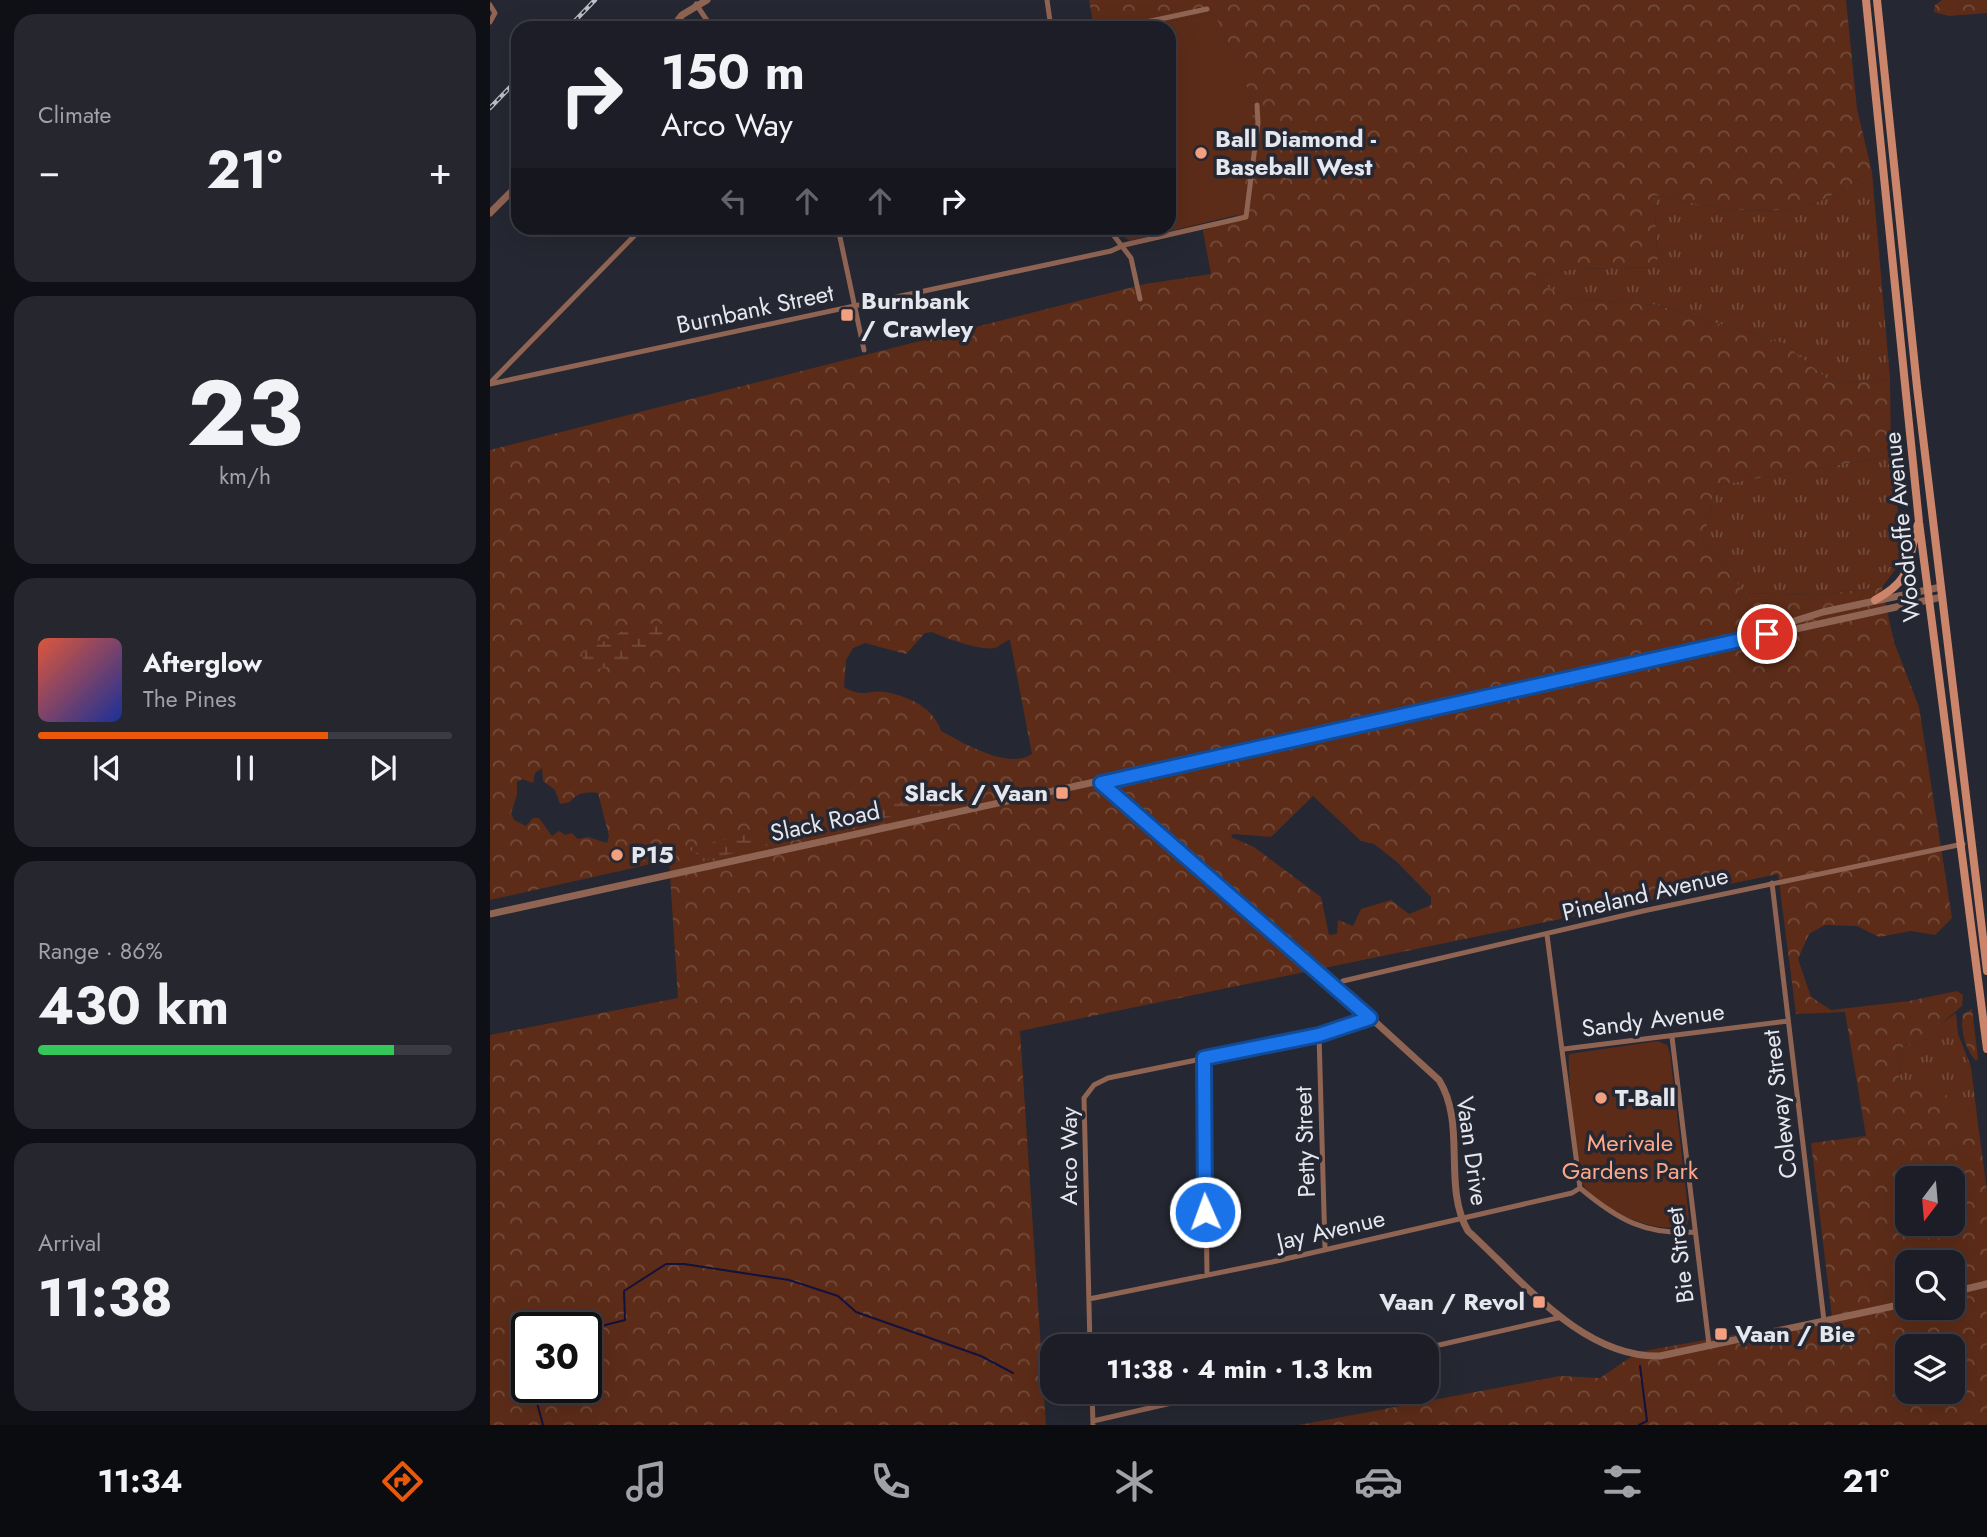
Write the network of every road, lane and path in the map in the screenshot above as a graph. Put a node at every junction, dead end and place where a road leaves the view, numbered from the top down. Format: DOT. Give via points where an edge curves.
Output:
graph roads {
  1 [pos="707,0"];
  2 [pos="1048,0"];
  3 [pos="1866,0"];
  4 [pos="1877,0"];
  5 [pos="490,5"];
  6 [pos="696,5"];
  7 [pos="1207,9"];
  8 [pos="677,21"];
  9 [pos="707,21"];
  10 [pos="1050,21"];
  11 [pos="1151,21"];
  12 [pos="490,22"];
  13 [pos="1257,105"];
  14 [pos="511,192"];
  15 [pos="490,214"];
  16 [pos="1176,233"];
  17 [pos="634,235"];
  18 [pos="840,235"];
  19 [pos="1115,235"];
  20 [pos="1168,235"];
  21 [pos="1124,245"];
  22 [pos="1140,299"];
  23 [pos="856,305"];
  24 [pos="864,350"];
  25 [pos="490,384"];
  26 [pos="1919,522"];
  27 [pos="1941,587"];
  28 [pos="1927,589"];
  29 [pos="1942,597"];
  30 [pos="1929,599"];
  31 [pos="1875,600"];
  32 [pos="1742,639"];
  33 [pos="1101,783"];
  34 [pos="1963,844"];
  35 [pos="1772,883"];
  36 [pos="490,914"];
  37 [pos="1547,935"];
  38 [pos="1987,971"];
  39 [pos="1338,987"];
  40 [pos="1370,1018"];
  41 [pos="1788,1021"];
  42 [pos="1319,1035"];
  43 [pos="1672,1037"];
  44 [pos="1564,1049"];
  45 [pos="1987,1049"];
  46 [pos="1204,1058"];
  47 [pos="1580,1188"];
  48 [pos="1461,1218"];
  49 [pos="1695,1232"];
  50 [pos="1325,1248"];
  51 [pos="1207,1274"];
  52 [pos="1987,1284"];
  53 [pos="1965,1289"];
  54 [pos="1089,1298"];
  55 [pos="1895,1306"];
  56 [pos="1562,1317"];
  57 [pos="1824,1321"];
  58 [pos="1090,1334"];
  59 [pos="1439,1345"];
  60 [pos="1709,1345"];
  61 [pos="1092,1404"];
  62 [pos="1171,1404"];
  63 [pos="1093,1423"];
  1 -- 6 [label="street"];
  2 -- 10 [label="street"];
  3 -- 26 [label="main road, Woodroffe Avenue"];
  4 -- 27 [label="main road, Woodroffe Avenue"];
  5 -- 12 [label="street" via="495,13"];
  6 -- 8 [label="street"];
  6 -- 9 [label="street"];
  7 -- 11 [label="street"];
  13 -- 16 [label="street, Burnbank Street" via="1246,217"];
  14 -- 15 [label="street"];
  17 -- 25 [label="street"];
  18 -- 23 [label="street"];
  19 -- 21 [label="street"];
  20 -- 21 [label="street, Burnbank Street"];
  21 -- 22 [label="street"];
  21 -- 23 [label="street, Burnbank Street"];
  23 -- 24 [label="street"];
  23 -- 25 [label="street, Burnbank Street"];
  26 -- 28 [label="main road, Woodroffe Avenue"];
  26 -- 31 [label="main road" via="1907,573 1898,586"];
  27 -- 28 [label="street, Slack Road"];
  27 -- 29 [label="main road, Woodroffe Avenue"];
  28 -- 30 [label="main road, Woodroffe Avenue"];
  28 -- 31 [label="street, Slack Road"];
  29 -- 30 [label="street, Slack Road"];
  29 -- 38 [label="main road, Woodroffe Avenue"];
  30 -- 32 [label="street, Slack Road"];
  30 -- 34 [label="main road, Woodroffe Avenue"];
  31 -- 32 [label="street, Slack Road"];
  32 -- 33 [label="street, Slack Road"];
  33 -- 36 [label="street, Slack Road"];
  33 -- 39 [label="street, Vaan Drive"];
  34 -- 35 [label="street, Pineland Avenue"];
  34 -- 45 [label="main road, Woodroffe Avenue"];
  35 -- 37 [label="street, Pineland Avenue"];
  35 -- 41 [label="street, Coleway Street"];
  37 -- 39 [label="street, Pineland Avenue" via="1343,981"];
  37 -- 44 [label="street"];
  39 -- 40 [label="street, Vaan Drive"];
  40 -- 42 [label="street, Arco Way"];
  40 -- 48 [label="street, Vaan Drive" via="1439,1080 1447,1093"];
  41 -- 43 [label="street, Sandy Avenue"];
  41 -- 57 [label="street, Coleway Street"];
  42 -- 46 [label="street, Arco Way"];
  42 -- 50 [label="street, Petty Street"];
  43 -- 44 [label="street, Sandy Avenue"];
  43 -- 49 [label="street, Bie Street"];
  44 -- 47 [label="street"];
  46 -- 51 [label="street"];
  46 -- 54 [label="street, Arco Way" via="1108,1078 1094,1085 1084,1098"];
  47 -- 48 [label="street, Jay Avenue"];
  47 -- 49 [label="street" via="1642,1228"];
  48 -- 50 [label="street, Jay Avenue"];
  48 -- 56 [label="street, Vaan Drive" via="1468,1231"];
  49 -- 60 [label="street, Bie Street"];
  50 -- 51 [label="street, Jay Avenue"];
  51 -- 54 [label="street, Jay Avenue"];
  52 -- 53 [label="street"];
  54 -- 58 [label="street, Arco Way"];
  55 -- 57 [label="street, Vaan Drive"];
  56 -- 59 [label="street"];
  56 -- 60 [label="street, Vaan Drive" via="1612,1348 1644,1356"];
  57 -- 60 [label="street, Vaan Drive"];
  61 -- 63 [label="street"];
  62 -- 63 [label="street"];
}
